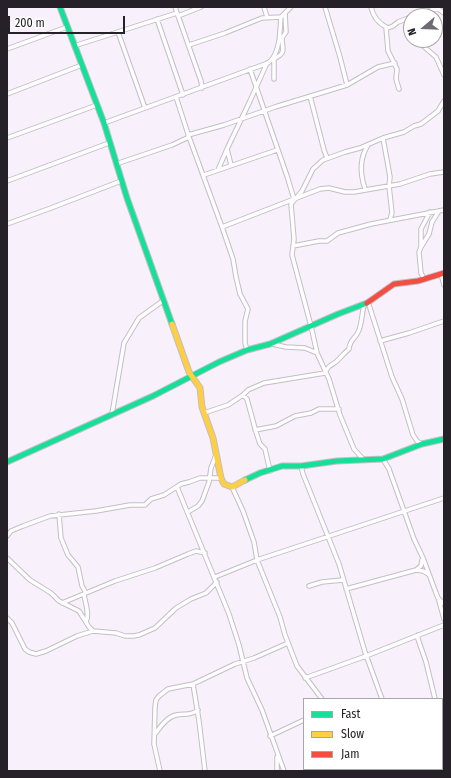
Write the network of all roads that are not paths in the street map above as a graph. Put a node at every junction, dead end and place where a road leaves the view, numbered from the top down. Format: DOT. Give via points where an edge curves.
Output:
graph roads {
  1 [pos="175,7"];
  2 [pos="201,7"];
  3 [pos="264,7"];
  4 [pos="291,7"];
  5 [pos="325,7"];
  6 [pos="371,7"];
  7 [pos="62,8"];
  8 [pos="285,12"];
  9 [pos="177,14"];
  10 [pos="267,17"];
  11 [pos="281,17"];
  12 [pos="157,19"];
  13 [pos="403,20"];
  14 [pos="67,27"];
  15 [pos="386,27"];
  16 [pos="118,32"];
  17 [pos="74,46"];
  18 [pos="189,46"];
  19 [pos="425,48"];
  20 [pos="7,49"];
  21 [pos="267,63"];
  22 [pos="395,63"];
  23 [pos="82,66"];
  24 [pos="250,69"];
  25 [pos="444,75"];
  26 [pos="274,79"];
  27 [pos="347,85"];
  28 [pos="256,87"];
  29 [pos="202,88"];
  30 [pos="399,89"];
  31 [pos="7,94"];
  32 [pos="183,94"];
  33 [pos="310,96"];
  34 [pos="176,97"];
  35 [pos="444,101"];
  36 [pos="97,105"];
  37 [pos="145,108"];
  38 [pos="265,111"];
  39 [pos="241,119"];
  40 [pos="104,123"];
  41 [pos="189,136"];
  42 [pos="7,138"];
  43 [pos="383,138"];
  44 [pos="109,143"];
  45 [pos="368,144"];
  46 [pos="227,149"];
  47 [pos="277,150"];
  48 [pos="327,158"];
  49 [pos="116,164"];
  50 [pos="231,165"];
  51 [pos="218,170"];
  52 [pos="444,172"];
  53 [pos="204,175"];
  54 [pos="7,181"];
  55 [pos="121,181"];
  56 [pos="389,186"];
  57 [pos="365,189"];
  58 [pos="294,200"];
  59 [pos="444,210"];
  60 [pos="439,211"];
  61 [pos="430,212"];
  62 [pos="390,219"];
  63 [pos="7,224"];
  64 [pos="222,227"];
  65 [pos="293,246"];
  66 [pos="421,247"];
  67 [pos="442,273"];
  68 [pos="424,279"];
  69 [pos="444,285"];
  70 [pos="164,300"];
  71 [pos="366,303"];
  72 [pos="444,321"];
  73 [pos="311,326"];
  74 [pos="380,341"];
  75 [pos="270,344"];
  76 [pos="247,350"];
  77 [pos="317,354"];
  78 [pos="325,372"];
  79 [pos="192,376"];
  80 [pos="243,395"];
  81 [pos="339,409"];
  82 [pos="204,413"];
  83 [pos="112,414"];
  84 [pos="255,430"];
  85 [pos="444,439"];
  86 [pos="422,444"];
  87 [pos="216,454"];
  88 [pos="363,459"];
  89 [pos="383,459"];
  90 [pos="7,462"];
  91 [pos="301,466"];
  92 [pos="270,471"];
  93 [pos="210,478"];
  94 [pos="221,478"];
  95 [pos="178,487"];
  96 [pos="232,487"];
  97 [pos="444,498"];
  98 [pos="404,511"];
  99 [pos="188,512"];
  100 [pos="60,514"];
  101 [pos="7,536"];
  102 [pos="328,536"];
  103 [pos="205,553"];
  104 [pos="7,558"];
  105 [pos="422,558"];
  106 [pos="257,560"];
  107 [pos="416,570"];
  108 [pos="428,574"];
  109 [pos="215,577"];
  110 [pos="343,580"];
  111 [pos="217,582"];
  112 [pos="309,586"];
  113 [pos="346,589"];
  114 [pos="85,594"];
  115 [pos="438,598"];
  116 [pos="62,603"];
  117 [pos="444,604"];
  118 [pos="7,618"];
  119 [pos="444,619"];
  120 [pos="86,622"];
  121 [pos="444,625"];
  122 [pos="92,631"];
  123 [pos="418,635"];
  124 [pos="288,643"];
  125 [pos="366,656"];
  126 [pos="242,662"];
  127 [pos="305,678"];
  128 [pos="193,684"];
  129 [pos="321,698"];
  130 [pos="382,698"];
  131 [pos="435,698"];
  132 [pos="198,710"];
  133 [pos="303,720"];
  134 [pos="154,735"];
  135 [pos="270,736"];
  136 [pos="278,754"];
  137 [pos="159,771"];
  138 [pos="204,771"];
  139 [pos="277,771"];
  140 [pos="284,771"];
  1 -- 9 [label="street"];
  2 -- 9 [label="street"];
  3 -- 10 [label="street"];
  4 -- 8 [label="street"];
  5 -- 27 [label="street"];
  6 -- 15 [label="street" via="376,18"];
  7 -- 14 [label="street"];
  8 -- 11 [label="street"];
  8 -- 26 [label="street" via="286,32 282,38 284,49 281,55 274,59"];
  9 -- 12 [label="street"];
  9 -- 18 [label="street"];
  10 -- 11 [label="street"];
  10 -- 18 [label="street"];
  11 -- 21 [label="street" via="275,52"];
  12 -- 16 [label="street"];
  12 -- 32 [label="street"];
  13 -- 15 [label="street"];
  14 -- 17 [label="street"];
  14 -- 20 [label="street"];
  15 -- 22 [label="street" via="388,51"];
  16 -- 17 [label="street"];
  16 -- 37 [label="street"];
  17 -- 23 [label="street"];
  18 -- 29 [label="street"];
  19 -- 25 [label="street" via="436,57"];
  21 -- 24 [label="street"];
  21 -- 28 [label="street"];
  22 -- 27 [label="street" via="378,67"];
  22 -- 30 [label="street"];
  23 -- 31 [label="street"];
  23 -- 36 [label="street"];
  24 -- 28 [label="street"];
  24 -- 29 [label="street"];
  27 -- 33 [label="street"];
  28 -- 38 [label="street"];
  28 -- 39 [label="street"];
  29 -- 32 [label="street"];
  32 -- 34 [label="street"];
  33 -- 38 [label="street"];
  33 -- 48 [label="street"];
  34 -- 37 [label="street"];
  34 -- 41 [label="street"];
  35 -- 43 [label="street" via="438,111 421,124"];
  36 -- 40 [label="street"];
  36 -- 42 [label="street"];
  37 -- 40 [label="street"];
  38 -- 39 [label="street"];
  38 -- 47 [label="street"];
  39 -- 41 [label="street"];
  39 -- 46 [label="street"];
  40 -- 44 [label="street"];
  41 -- 49 [label="street" via="172,145"];
  41 -- 53 [label="street"];
  43 -- 45 [label="street"];
  43 -- 56 [label="street" via="390,176"];
  44 -- 49 [label="street"];
  44 -- 54 [label="street"];
  45 -- 48 [label="street"];
  45 -- 57 [label="street" via="361,162"];
  46 -- 50 [label="street"];
  46 -- 51 [label="street"];
  47 -- 50 [label="street"];
  47 -- 58 [label="street"];
  48 -- 58 [label="street" via="314,169"];
  49 -- 55 [label="street"];
  50 -- 51 [label="street"];
  51 -- 53 [label="street"];
  52 -- 56 [label="street"];
  53 -- 64 [label="street"];
  55 -- 63 [label="street"];
  55 -- 70 [label="street"];
  56 -- 57 [label="street"];
  56 -- 62 [label="street" via="392,213"];
  57 -- 58 [label="street" via="349,192 320,189"];
  58 -- 64 [label="street"];
  58 -- 65 [label="street" via="290,207"];
  59 -- 60 [label="street"];
  60 -- 61 [label="street"];
  60 -- 66 [label="street"];
  61 -- 62 [label="street"];
  61 -- 66 [label="street" via="421,227"];
  62 -- 65 [label="street" via="338,233 327,241"];
  64 -- 76 [label="street" via="233,259 240,294 248,309 245,321"];
  65 -- 73 [label="street" via="292,255"];
  66 -- 68 [label="street" via="419,252"];
  67 -- 68 [label="street"];
  67 -- 69 [label="street"];
  68 -- 71 [label="street" via="394,284"];
  70 -- 79 [label="street"];
  70 -- 83 [label="street" via="139,318 124,343"];
  71 -- 73 [label="street"];
  71 -- 74 [label="street"];
  71 -- 78 [label="street" via="360,328 350,342 349,350 329,365"];
  72 -- 74 [label="street"];
  73 -- 75 [label="street"];
  73 -- 77 [label="street"];
  74 -- 86 [label="street" via="413,435"];
  75 -- 76 [label="street"];
  75 -- 77 [label="street" via="305,348"];
  76 -- 79 [label="street"];
  77 -- 78 [label="street"];
  78 -- 80 [label="street" via="272,381 248,390"];
  78 -- 81 [label="street"];
  79 -- 82 [label="street" via="200,388"];
  79 -- 83 [label="street"];
  80 -- 82 [label="street" via="228,405"];
  80 -- 84 [label="street" via="247,399"];
  81 -- 84 [label="street" via="319,409 295,416 276,426"];
  81 -- 88 [label="street" via="354,449"];
  82 -- 87 [label="street"];
  83 -- 90 [label="street"];
  84 -- 92 [label="street" via="265,449"];
  85 -- 86 [label="street"];
  86 -- 89 [label="street"];
  87 -- 93 [label="street"];
  87 -- 94 [label="street"];
  88 -- 89 [label="street"];
  88 -- 91 [label="street"];
  89 -- 98 [label="street"];
  91 -- 92 [label="street" via="282,466"];
  91 -- 102 [label="street"];
  92 -- 96 [label="street" via="260,473"];
  93 -- 94 [label="street"];
  93 -- 95 [label="street" via="200,478"];
  93 -- 99 [label="street" via="201,503"];
  94 -- 96 [label="street" via="224,484"];
  95 -- 99 [label="street"];
  95 -- 100 [label="street" via="151,499 145,505 130,504 96,511"];
  96 -- 106 [label="street" via="254,542"];
  97 -- 98 [label="street"];
  98 -- 102 [label="street"];
  98 -- 105 [label="street"];
  99 -- 103 [label="street"];
  100 -- 101 [label="street" via="42,518 12,531"];
  100 -- 114 [label="street" via="61,538 68,555 78,567"];
  102 -- 106 [label="street"];
  102 -- 110 [label="street"];
  103 -- 109 [label="street"];
  103 -- 114 [label="street" via="188,554"];
  104 -- 116 [label="street" via="30,580"];
  105 -- 107 [label="street" via="421,566"];
  105 -- 108 [label="street"];
  106 -- 109 [label="street"];
  106 -- 124 [label="street"];
  107 -- 108 [label="street"];
  107 -- 113 [label="street"];
  108 -- 115 [label="street"];
  109 -- 111 [label="street"];
  110 -- 112 [label="street"];
  110 -- 113 [label="street"];
  111 -- 122 [label="street" via="206,593 173,611 159,625 139,635"];
  111 -- 126 [label="street"];
  113 -- 125 [label="street"];
  114 -- 116 [label="street"];
  114 -- 120 [label="street" via="88,617"];
  115 -- 117 [label="street"];
  115 -- 119 [label="street"];
  116 -- 120 [label="street" via="79,611"];
  118 -- 122 [label="street" via="25,649 36,654"];
  120 -- 122 [label="street"];
  121 -- 123 [label="street"];
  123 -- 125 [label="street"];
  123 -- 131 [label="street"];
  124 -- 126 [label="street"];
  124 -- 127 [label="street"];
  125 -- 127 [label="street"];
  125 -- 130 [label="street"];
  126 -- 128 [label="street"];
  126 -- 135 [label="street"];
  127 -- 129 [label="street"];
  128 -- 132 [label="street"];
  128 -- 134 [label="street" via="168,689 159,696 156,700"];
  132 -- 134 [label="street" via="192,714 170,718"];
  132 -- 138 [label="street"];
  133 -- 135 [label="street"];
  134 -- 137 [label="street"];
  135 -- 136 [label="street"];
  136 -- 139 [label="street"];
  136 -- 140 [label="street"];
}
